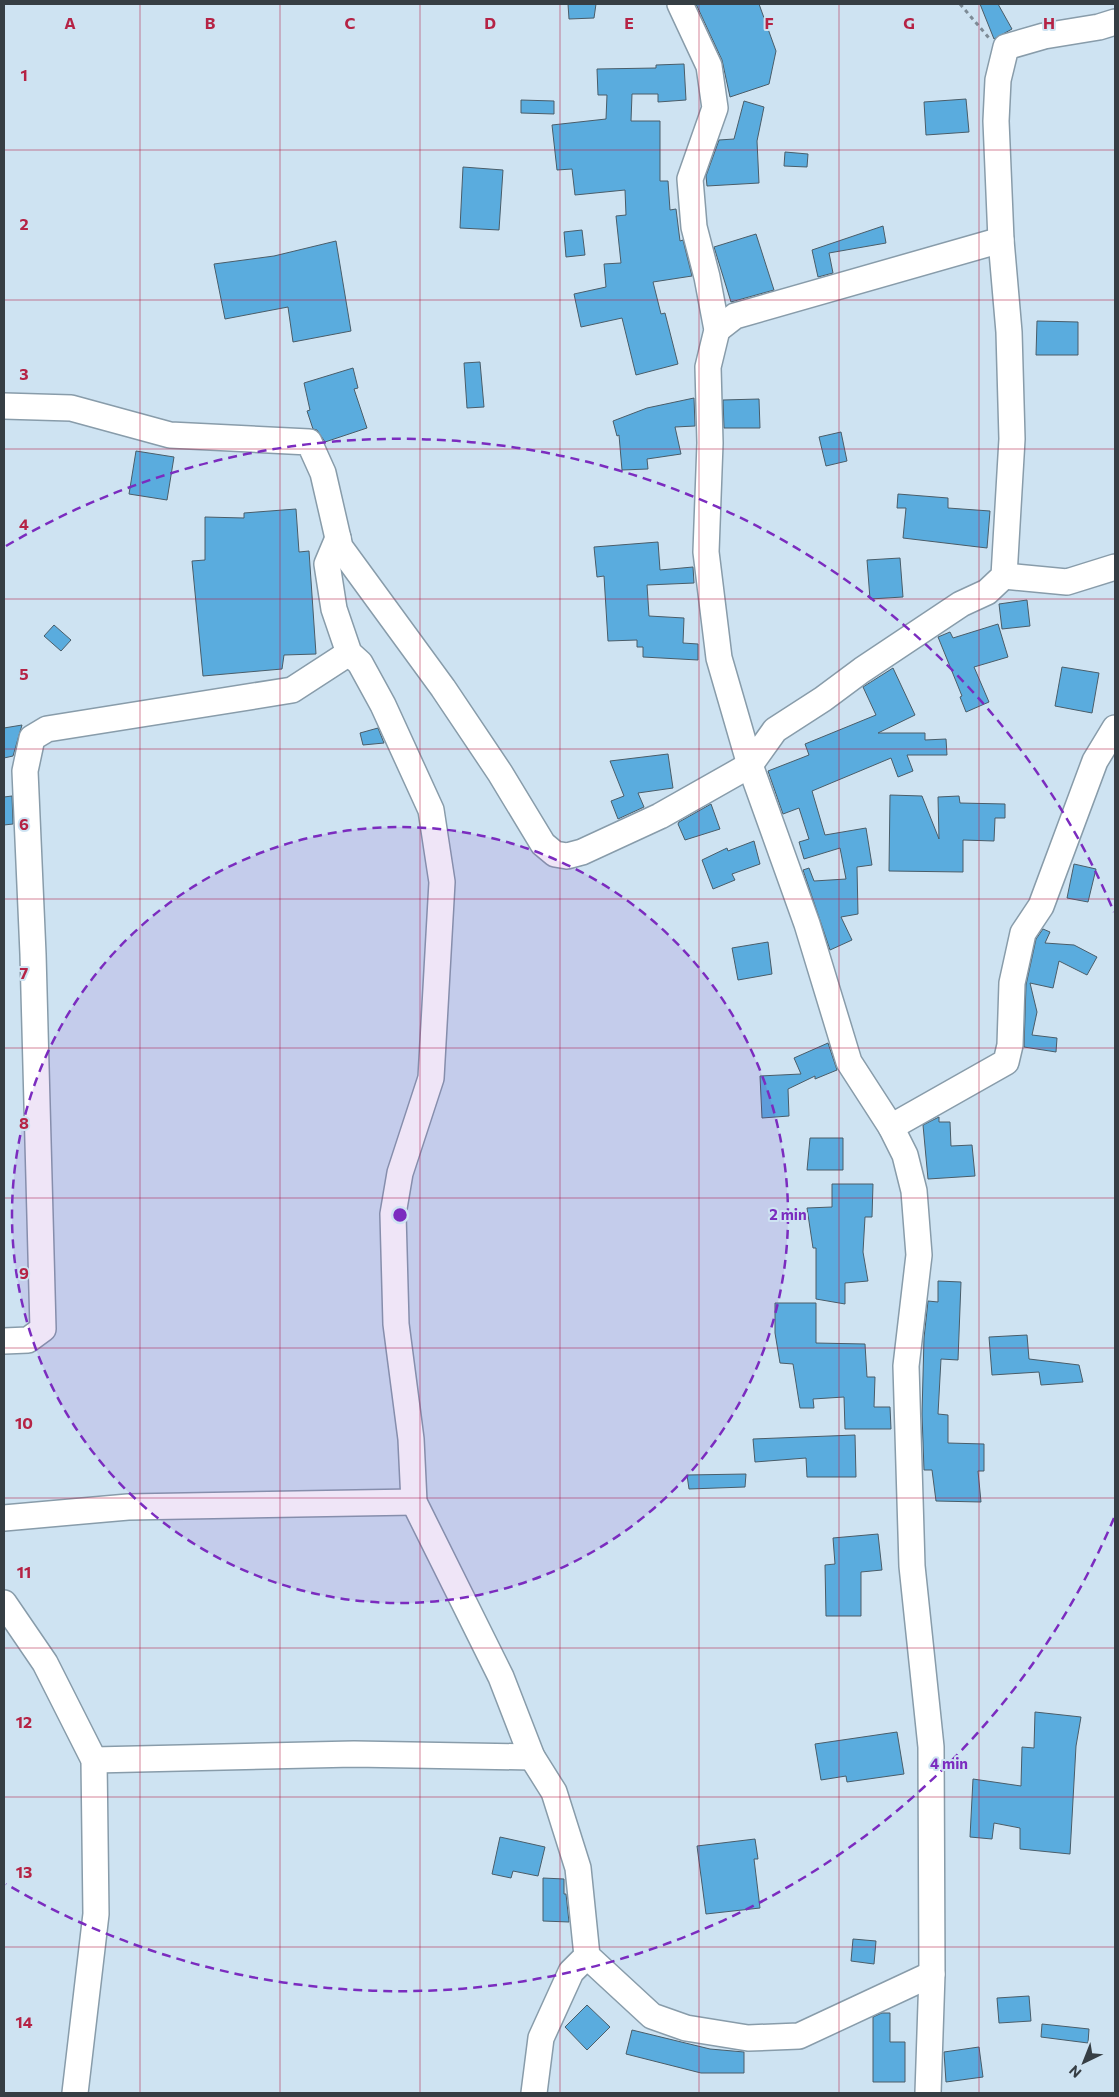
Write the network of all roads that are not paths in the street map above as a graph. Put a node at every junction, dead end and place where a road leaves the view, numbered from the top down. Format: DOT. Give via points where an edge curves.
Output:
graph roads {
  1 [pos="680,4"];
  2 [pos="1115,22"];
  3 [pos="1001,240"];
  4 [pos="718,330"];
  5 [pos="4,406"];
  6 [pos="338,538"];
  7 [pos="1115,567"];
  8 [pos="1004,576"];
  9 [pos="349,653"];
  10 [pos="1115,728"];
  11 [pos="750,765"];
  12 [pos="891,1127"];
  13 [pos="4,1342"];
  14 [pos="414,1502"];
  15 [pos="4,1518"];
  16 [pos="4,1603"];
  17 [pos="532,1757"];
  18 [pos="94,1760"];
  19 [pos="587,1956"];
  20 [pos="932,1974"];
  21 [pos="75,2093"];
  22 [pos="534,2093"];
  23 [pos="928,2093"];
  1 -- 4 [label="street" via="710,66 715,108 690,179 694,227"];
  2 -- 3 [label="street" via="1006,47 998,80 996,122"];
  3 -- 4 [label="street" via="735,316"];
  3 -- 8 [label="street" via="1010,332 1012,439"];
  4 -- 11 [label="street" via="708,367 710,443 706,552 719,658"];
  5 -- 6 [label="street" via="71,408 170,436 309,442 323,473"];
  6 -- 9 [label="street" via="327,564 334,609"];
  6 -- 11 [label="street" via="340,547 443,688 544,844 555,854 567,856 582,852 660,816"];
  7 -- 8 [label="street" via="1067,582"];
  8 -- 11 [label="street" via="987,592 953,610 775,730"];
  9 -- 13 [label="street" via="292,690 47,729 32,738 24,771 33,954 43,1329 28,1340"];
  9 -- 14 [label="street" via="360,663 383,704 431,810 442,882 431,1078 400,1173 393,1214 396,1324 411,1439"];
  10 -- 12 [label="street" via="1095,761 1041,906 1023,933 1012,983 1010,1045 1006,1062"];
  11 -- 12 [label="street" via="807,924 849,1062"];
  12 -- 20 [label="street" via="905,1155 912,1182 919,1255 906,1366 906,1394 912,1566 930,1748"];
  14 -- 15 [label="street" via="128,1507"];
  14 -- 17 [label="street" via="501,1677"];
  16 -- 18 [label="street" via="45,1663"];
  17 -- 18 [label="street" via="354,1754"];
  17 -- 19 [label="street" via="554,1792 578,1868"];
  18 -- 21 [label="street" via="96,1914"];
  19 -- 20 [label="street" via="652,2016 686,2028 748,2038 799,2036"];
  19 -- 22 [label="street" via="571,1972 541,2038"];
  20 -- 23 [label="street"];
}
